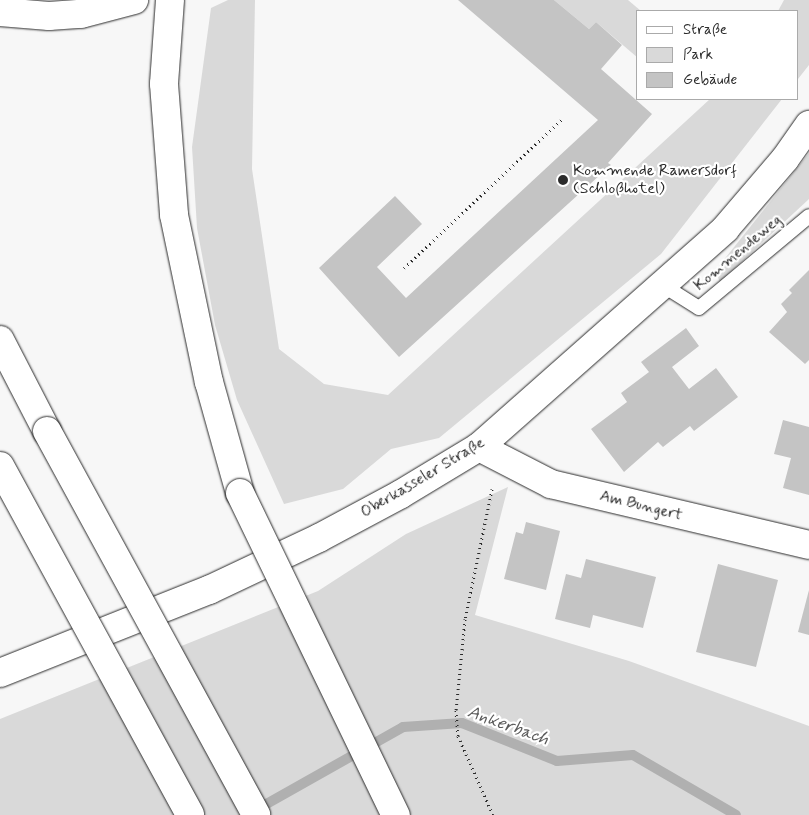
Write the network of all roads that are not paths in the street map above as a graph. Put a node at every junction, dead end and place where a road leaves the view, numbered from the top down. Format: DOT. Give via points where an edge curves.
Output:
graph roads {
  1 [pos="170,0"];
  2 [pos="124,3"];
  3 [pos="0,12"];
  4 [pos="809,125"];
  5 [pos="809,216"];
  6 [pos="664,286"];
  7 [pos="0,340"];
  8 [pos="479,447"];
  9 [pos="0,466"];
  10 [pos="809,546"];
  11 [pos="0,674"];
  12 [pos="190,815"];
  13 [pos="256,815"];
  14 [pos="396,815"];
  1 -- 14 [label="main road, bridge" via="164,84 174,214 209,382 240,493"];
  2 -- 3 [label="main road" via="48,16"];
  4 -- 6 [label="main road, Oberkasseler Straße" via="785,159 725,229"];
  5 -- 6 [label="lane, Kommendeweg" via="700,308"];
  6 -- 8 [label="main road, Oberkasseler Straße"];
  7 -- 13 [label="main road, bridge"];
  8 -- 10 [label="main road, Am Bungert" via="550,484"];
  8 -- 11 [label="main road, Oberkasseler Straße" via="319,538 209,590"];
  9 -- 12 [label="main road, bridge"];
}
